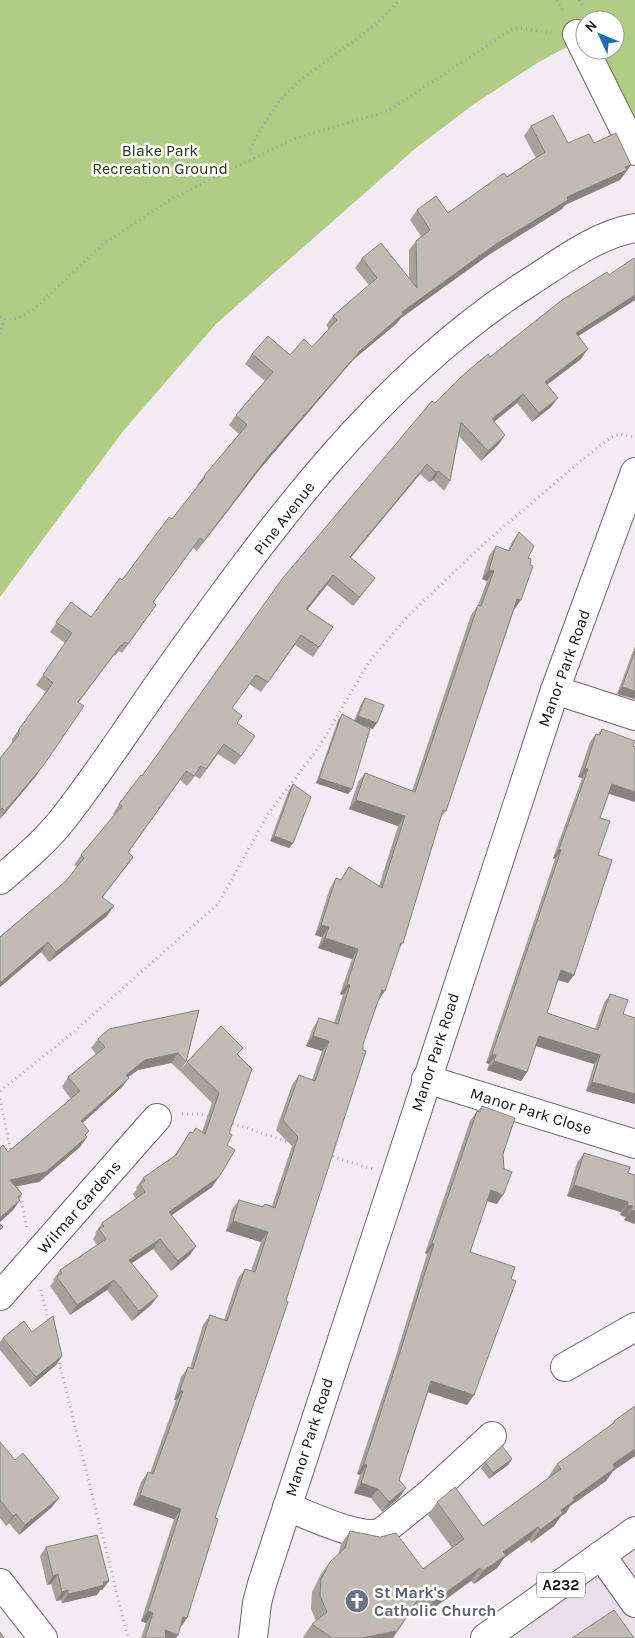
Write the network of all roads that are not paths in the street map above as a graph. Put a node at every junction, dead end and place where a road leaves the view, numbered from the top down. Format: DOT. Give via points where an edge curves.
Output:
graph roads {
  1 [pos="565,34"];
  2 [pos="635,151"];
  3 [pos="635,228"];
  4 [pos="635,472"];
  5 [pos="555,690"];
  6 [pos="635,716"];
  7 [pos="0,880"];
  8 [pos="426,1079"];
  9 [pos="157,1118"];
  10 [pos="635,1144"];
  11 [pos="0,1296"];
  12 [pos="635,1327"];
  13 [pos="565,1367"];
  14 [pos="492,1436"];
  15 [pos="286,1507"];
  16 [pos="635,1531"];
  17 [pos="601,1556"];
  18 [pos="0,1583"];
  19 [pos="635,1603"];
  20 [pos="43,1638"];
  21 [pos="253,1638"];
  22 [pos="485,1638"];
  1 -- 2 [label="main road"];
  3 -- 7 [label="main road, Pine Avenue" via="591,245 503,300 441,347 388,396 341,447 263,543 193,635 63,819"];
  4 -- 5 [label="main road, Manor Park Road"];
  5 -- 6 [label="main road"];
  5 -- 8 [label="main road, Manor Park Road"];
  8 -- 10 [label="main road, Manor Park Close"];
  8 -- 15 [label="main road, Manor Park Road"];
  9 -- 11 [label="main road, Wilmar Gardens"];
  12 -- 13 [label="main road"];
  14 -- 15 [label="main road" via="428,1495 375,1535 356,1532"];
  15 -- 21 [label="main road, Manor Park Road" via="257,1603"];
  16 -- 17 [label="main road, A232"];
  17 -- 19 [label="main road"];
  17 -- 22 [label="main road, A232"];
  18 -- 20 [label="main road"];
}
